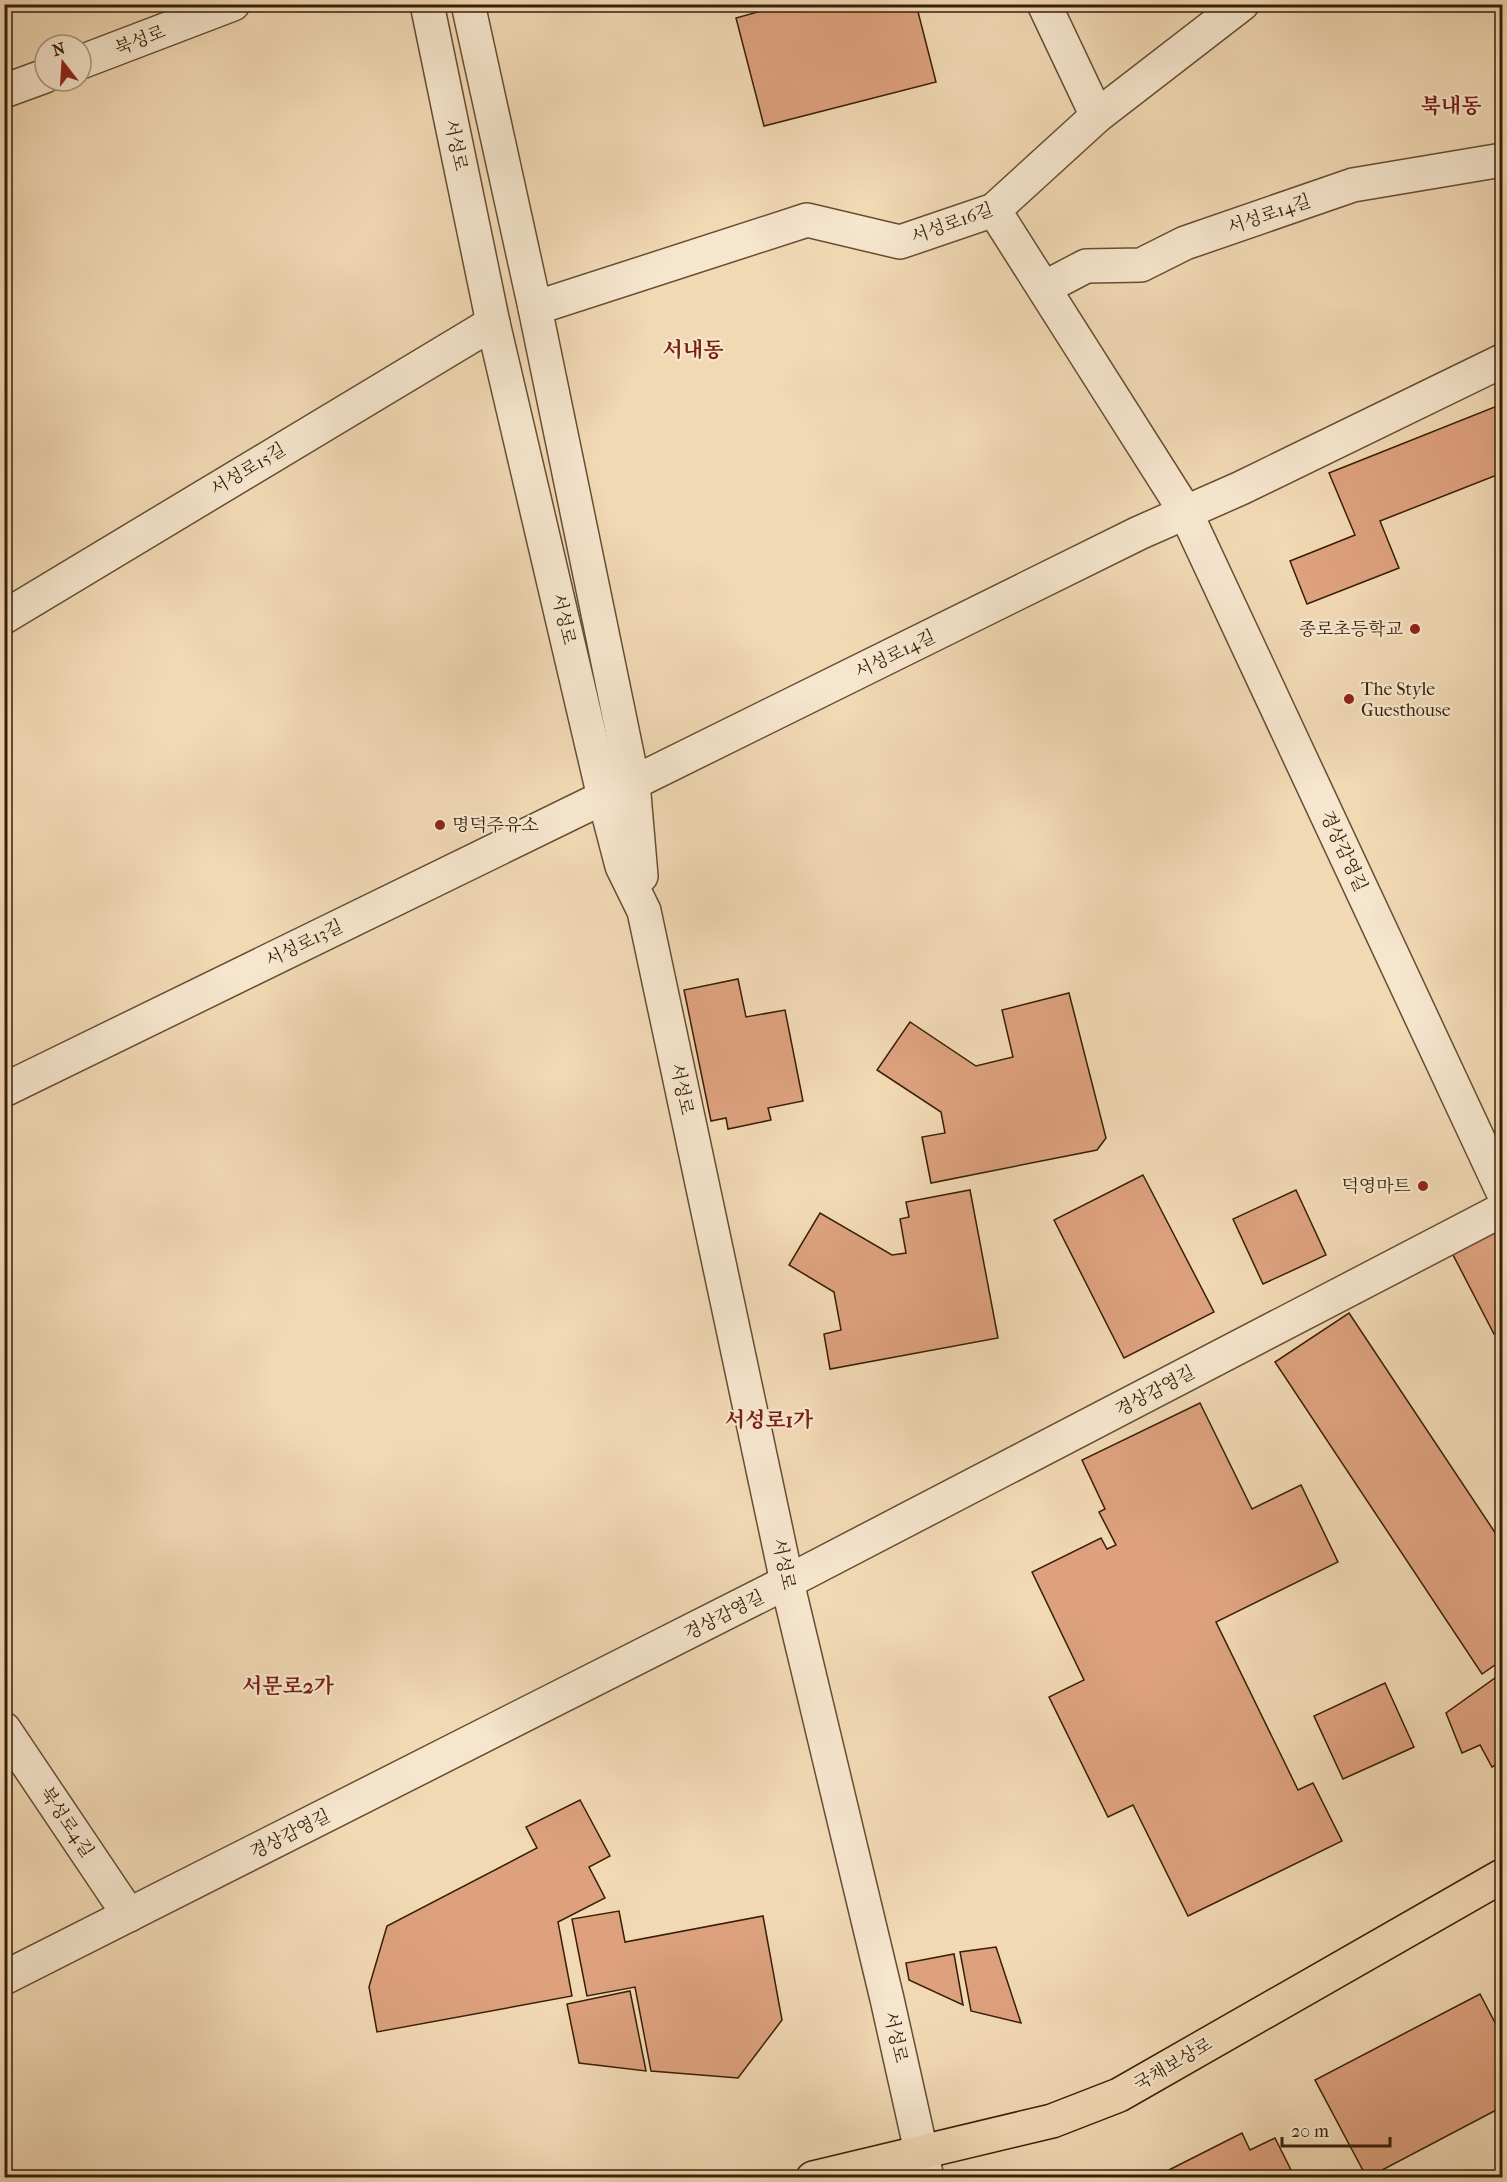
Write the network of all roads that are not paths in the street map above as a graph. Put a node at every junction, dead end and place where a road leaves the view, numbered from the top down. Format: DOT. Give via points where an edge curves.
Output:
graph roads {
  1 [pos="233,4"];
  2 [pos="426,4"];
  3 [pos="468,4"];
  4 [pos="1044,4"];
  5 [pos="1242,4"];
  6 [pos="93,57"];
  7 [pos="33,80"];
  8 [pos="4,91"];
  9 [pos="1097,116"];
  10 [pos="1503,160"];
  11 [pos="994,210"];
  12 [pos="1044,288"];
  13 [pos="535,308"];
  14 [pos="493,324"];
  15 [pos="1503,361"];
  16 [pos="1185,511"];
  17 [pos="4,617"];
  18 [pos="619,790"];
  19 [pos="4,1090"];
  20 [pos="1503,1190"];
  21 [pos="1503,1210"];
  22 [pos="787,1582"];
  23 [pos="4,1730"];
  24 [pos="1503,1876"];
  25 [pos="129,1915"];
  26 [pos="4,1978"];
  27 [pos="924,2164"];
  28 [pos="813,2178"];
  1 -- 6 [label="street, 북성로"];
  2 -- 14 [label="street, 서성로"];
  3 -- 13 [label="street, 서성로"];
  4 -- 9 [label="street"];
  5 -- 9 [label="street, 서성로16길"];
  7 -- 8 [label="street"];
  9 -- 11 [label="street, 서성로16길"];
  10 -- 12 [label="street, 서성로14길" via="1353,185 1185,243 1142,265 1086,266"];
  11 -- 12 [label="street"];
  11 -- 13 [label="street, 서성로16길" via="900,242 807,220"];
  12 -- 16 [label="street"];
  13 -- 18 [label="street, 서성로"];
  14 -- 17 [label="street, 서성로15길"];
  14 -- 18 [label="street, 서성로"];
  15 -- 16 [label="street, 서성로14길" via="1241,489"];
  16 -- 18 [label="street, 서성로14길"];
  16 -- 20 [label="street, 경상감영길"];
  18 -- 19 [label="street, 서성로13길"];
  18 -- 22 [label="street, 서성로" via="622,866 644,911"];
  21 -- 22 [label="street, 경상감영길"];
  22 -- 25 [label="street, 경상감영길"];
  22 -- 27 [label="street, 서성로"];
  23 -- 25 [label="street, 북성로4길"];
  24 -- 27 [label="main road, 국채보상로" via="1119,2095"];
  25 -- 26 [label="street, 경상감영길"];
  27 -- 28 [label="main road, 국채보상로"];
}
